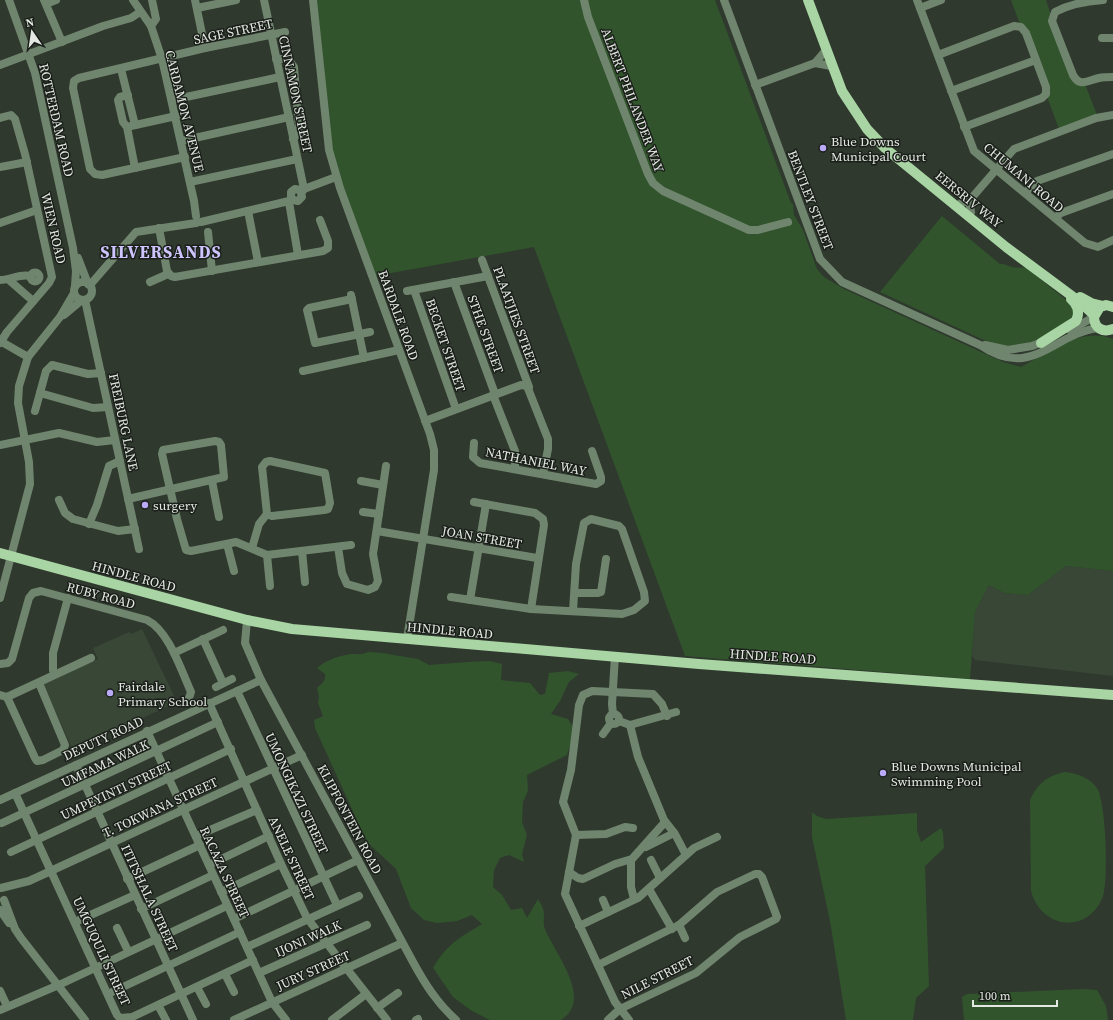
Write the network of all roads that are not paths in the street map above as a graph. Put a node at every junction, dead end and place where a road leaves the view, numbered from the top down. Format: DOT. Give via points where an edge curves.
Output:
graph roads {
  1 [pos="9,0"];
  2 [pos="56,0"];
  3 [pos="133,0"];
  4 [pos="152,0"];
  5 [pos="234,0"];
  6 [pos="264,0"];
  7 [pos="313,0"];
  8 [pos="584,0"];
  9 [pos="724,0"];
  10 [pos="808,0"];
  11 [pos="813,0"];
  12 [pos="941,0"];
  13 [pos="1103,0"];
  14 [pos="45,2"];
  15 [pos="196,4"];
  16 [pos="919,4"];
  17 [pos="140,12"];
  18 [pos="151,26"];
  19 [pos="285,32"];
  20 [pos="271,35"];
  21 [pos="1102,38"];
  22 [pos="1113,38"];
  23 [pos="62,42"];
  24 [pos="205,48"];
  25 [pos="826,50"];
  26 [pos="29,54"];
  27 [pos="938,55"];
  28 [pos="162,59"];
  29 [pos="276,59"];
  30 [pos="1036,60"];
  31 [pos="814,63"];
  32 [pos="0,65"];
  33 [pos="832,66"];
  34 [pos="122,69"];
  35 [pos="280,77"];
  36 [pos="1113,77"];
  37 [pos="755,85"];
  38 [pos="951,91"];
  39 [pos="172,100"];
  40 [pos="1113,115"];
  41 [pos="176,116"];
  42 [pos="289,117"];
  43 [pos="0,118"];
  44 [pos="131,126"];
  45 [pos="964,127"];
  46 [pos="293,139"];
  47 [pos="181,141"];
  48 [pos="1113,154"];
  49 [pos="185,157"];
  50 [pos="297,159"];
  51 [pos="27,162"];
  52 [pos="0,167"];
  53 [pos="135,168"];
  54 [pos="995,170"];
  55 [pos="336,177"];
  56 [pos="190,182"];
  57 [pos="303,191"];
  58 [pos="1025,193"];
  59 [pos="1113,194"];
  60 [pos="291,201"];
  61 [pos="965,202"];
  62 [pos="38,210"];
  63 [pos="248,211"];
  64 [pos="1055,218"];
  65 [pos="198,219"];
  66 [pos="320,220"];
  67 [pos="788,222"];
  68 [pos="0,223"];
  69 [pos="159,228"];
  70 [pos="208,232"];
  71 [pos="1113,240"];
  72 [pos="73,248"];
  73 [pos="298,255"];
  74 [pos="482,260"];
  75 [pos="258,262"];
  76 [pos="212,271"];
  77 [pos="168,274"];
  78 [pos="31,276"];
  79 [pos="488,276"];
  80 [pos="4,280"];
  81 [pos="150,282"];
  82 [pos="454,282"];
  83 [pos="1055,283"];
  84 [pos="89,285"];
  85 [pos="75,290"];
  86 [pos="84,300"];
  87 [pos="34,301"];
  88 [pos="1110,307"];
  89 [pos="1094,316"];
  90 [pos="60,318"];
  91 [pos="1099,328"];
  92 [pos="1112,330"];
  93 [pos="370,332"];
  94 [pos="359,335"];
  95 [pos="0,342"];
  96 [pos="1041,343"];
  97 [pos="980,345"];
  98 [pos="399,350"];
  99 [pos="28,357"];
  100 [pos="364,358"];
  101 [pos="303,371"];
  102 [pos="101,373"];
  103 [pos="529,388"];
  104 [pos="40,393"];
  105 [pos="494,395"];
  106 [pos="108,407"];
  107 [pos="456,409"];
  108 [pos="35,410"];
  109 [pos="425,421"];
  110 [pos="24,440"];
  111 [pos="116,440"];
  112 [pos="474,443"];
  113 [pos="0,445"];
  114 [pos="592,451"];
  115 [pos="120,461"];
  116 [pos="386,466"];
  117 [pos="515,469"];
  118 [pos="543,474"];
  119 [pos="212,481"];
  120 [pos="360,481"];
  121 [pos="384,485"];
  122 [pos="170,490"];
  123 [pos="128,499"];
  124 [pos="59,500"];
  125 [pos="474,502"];
  126 [pos="486,504"];
  127 [pos="363,512"];
  128 [pos="267,514"];
  129 [pos="379,514"];
  130 [pos="219,517"];
  131 [pos="89,524"];
  132 [pos="135,529"];
  133 [pos="377,531"];
  134 [pos="423,539"];
  135 [pos="227,544"];
  136 [pos="351,545"];
  137 [pos="338,547"];
  138 [pos="252,548"];
  139 [pos="140,549"];
  140 [pos="479,549"];
  141 [pos="302,551"];
  142 [pos="0,553"];
  143 [pos="267,555"];
  144 [pos="10,556"];
  145 [pos="537,558"];
  146 [pos="606,558"];
  147 [pos="234,571"];
  148 [pos="305,582"];
  149 [pos="270,586"];
  150 [pos="574,593"];
  151 [pos="451,597"];
  152 [pos="0,598"];
  153 [pos="68,598"];
  154 [pos="470,600"];
  155 [pos="531,609"];
  156 [pos="573,611"];
  157 [pos="247,620"];
  158 [pos="223,630"];
  159 [pos="203,639"];
  160 [pos="407,639"];
  161 [pos="174,653"];
  162 [pos="616,656"];
  163 [pos="91,658"];
  164 [pos="0,664"];
  165 [pos="53,670"];
  166 [pos="232,679"];
  167 [pos="261,680"];
  168 [pos="907,680"];
  169 [pos="38,683"];
  170 [pos="237,691"];
  171 [pos="612,691"];
  172 [pos="1113,695"];
  173 [pos="4,696"];
  174 [pos="1113,701"];
  175 [pos="183,702"];
  176 [pos="209,703"];
  177 [pos="676,712"];
  178 [pos="667,716"];
  179 [pos="614,719"];
  180 [pos="218,722"];
  181 [pos="630,725"];
  182 [pos="147,731"];
  183 [pos="603,734"];
  184 [pos="231,749"];
  185 [pos="157,752"];
  186 [pos="302,755"];
  187 [pos="76,765"];
  188 [pos="272,768"];
  189 [pos="169,778"];
  190 [pos="244,781"];
  191 [pos="85,785"];
  192 [pos="15,793"];
  193 [pos="0,800"];
  194 [pos="183,810"];
  195 [pos="256,810"];
  196 [pos="24,812"];
  197 [pos="98,812"];
  198 [pos="665,822"];
  199 [pos="2,823"];
  200 [pos="633,828"];
  201 [pos="674,833"];
  202 [pos="196,836"];
  203 [pos="269,836"];
  204 [pos="576,836"];
  205 [pos="717,837"];
  206 [pos="37,840"];
  207 [pos="111,843"];
  208 [pos="200,845"];
  209 [pos="643,847"];
  210 [pos="11,852"];
  211 [pos="686,855"];
  212 [pos="358,860"];
  213 [pos="631,860"];
  214 [pos="651,860"];
  215 [pos="281,864"];
  216 [pos="208,865"];
  217 [pos="51,871"];
  218 [pos="569,872"];
  219 [pos="213,875"];
  220 [pos="322,876"];
  221 [pos="660,878"];
  222 [pos="127,879"];
  223 [pos="29,881"];
  224 [pos="1,888"];
  225 [pos="649,889"];
  226 [pos="294,891"];
  227 [pos="221,892"];
  228 [pos="135,895"];
  229 [pos="359,896"];
  230 [pos="634,899"];
  231 [pos="3,900"];
  232 [pos="602,900"];
  233 [pos="337,905"];
  234 [pos="227,906"];
  235 [pos="141,909"];
  236 [pos="0,910"];
  237 [pos="608,912"];
  238 [pos="307,918"];
  239 [pos="234,919"];
  240 [pos="76,922"];
  241 [pos="367,925"];
  242 [pos="579,926"];
  243 [pos="675,927"];
  244 [pos="117,928"];
  245 [pos="15,929"];
  246 [pos="240,932"];
  247 [pos="685,938"];
  248 [pos="156,939"];
  249 [pos="326,943"];
  250 [pos="402,943"];
  251 [pos="247,947"];
  252 [pos="128,951"];
  253 [pos="253,960"];
  254 [pos="598,965"];
  255 [pos="169,966"];
  256 [pos="95,967"];
  257 [pos="345,968"];
  258 [pos="259,973"];
  259 [pos="225,974"];
  260 [pos="57,985"];
  261 [pos="197,987"];
  262 [pos="0,991"];
  263 [pos="234,992"];
  264 [pos="108,994"];
  265 [pos="182,994"];
  266 [pos="366,994"];
  267 [pos="398,994"];
  268 [pos="272,1002"];
  269 [pos="206,1004"];
  270 [pos="158,1005"];
  271 [pos="4,1008"];
  272 [pos="377,1008"];
  273 [pos="620,1010"];
  274 [pos="132,1019"];
  275 [pos="384,1019"];
  276 [pos="85,1020"];
  277 [pos="166,1020"];
  278 [pos="193,1020"];
  279 [pos="234,1020"];
  280 [pos="286,1020"];
  281 [pos="332,1020"];
  282 [pos="456,1020"];
  283 [pos="608,1020"];
  284 [pos="629,1020"];
  1 -- 26 [label="street, ROTTERDAM ROAD"];
  2 -- 14 [label="street"];
  3 -- 17 [label="street, CARDAMON AVENUE"];
  4 -- 18 [label="street, CARDAMON AVENUE" via="156,19"];
  5 -- 15 [label="street"];
  6 -- 20 [label="street, CINNAMON STREET"];
  7 -- 55 [label="street, BARDALE ROAD" via="329,150"];
  8 -- 67 [label="street, ALBERT PHILANDER WAY" via="588,17 653,183 663,191 745,229 755,230"];
  9 -- 37 [label="street, BENTLEY STREET"];
  10 -- 25 [label="main road, EERSRIV WAY"];
  11 -- 61 [label="main road, EERSRIV WAY" via="844,84 863,117 889,146"];
  12 -- 16 [label="street"];
  13 -- 36 [label="street" via="1085,1 1060,9 1055,12 1052,21 1075,79 1081,83"];
  14 -- 23 [label="street"];
  15 -- 24 [label="street"];
  16 -- 27 [label="street, CHUMANI ROAD"];
  17 -- 18 [label="street, CARDAMON AVENUE"];
  17 -- 23 [label="street" via="131,18"];
  18 -- 28 [label="street, CARDAMON AVENUE"];
  19 -- 20 [label="street, SAGE STREET"];
  20 -- 24 [label="street, SAGE STREET"];
  20 -- 29 [label="street, CINNAMON STREET"];
  21 -- 22 [label="street"];
  23 -- 26 [label="street"];
  24 -- 28 [label="street, SAGE STREET"];
  25 -- 31 [label="street"];
  25 -- 33 [label="main road, EERSRIV WAY"];
  26 -- 32 [label="street"];
  26 -- 72 [label="street, ROTTERDAM ROAD"];
  27 -- 30 [label="street" via="1017,26 1024,29"];
  27 -- 38 [label="street, CHUMANI ROAD"];
  28 -- 34 [label="street, SAGE STREET"];
  28 -- 39 [label="street, CARDAMON AVENUE"];
  29 -- 35 [label="street, CINNAMON STREET"];
  29 -- 46 [label="street" via="288,59 294,66 299,132"];
  30 -- 38 [label="street"];
  30 -- 45 [label="street" via="1046,87 1044,96"];
  31 -- 33 [label="street"];
  31 -- 37 [label="street"];
  33 -- 83 [label="main road, EERSRIV WAY" via="851,108 875,138"];
  34 -- 44 [label="street"];
  34 -- 53 [label="street, SAGE STREET" via="78,78 74,81 73,88 92,172 102,175"];
  35 -- 39 [label="street"];
  35 -- 42 [label="street, CINNAMON STREET"];
  37 -- 97 [label="street, BENTLEY STREET" via="820,259 825,265 842,282"];
  38 -- 45 [label="street, CHUMANI ROAD"];
  39 -- 41 [label="street, CARDAMON AVENUE"];
  40 -- 54 [label="street" via="1096,118 1014,149"];
  41 -- 44 [label="street"];
  41 -- 47 [label="street, CARDAMON AVENUE"];
  42 -- 46 [label="street, CINNAMON STREET"];
  42 -- 47 [label="street"];
  43 -- 51 [label="street, WIEN ROAD" via="9,115 15,119"];
  44 -- 53 [label="street"];
  45 -- 54 [label="street, CHUMANI ROAD" via="974,151"];
  46 -- 50 [label="street, CINNAMON STREET"];
  47 -- 49 [label="street, CARDAMON AVENUE"];
  48 -- 58 [label="street" via="1036,181"];
  49 -- 53 [label="street"];
  49 -- 56 [label="street, CARDAMON AVENUE"];
  50 -- 56 [label="street"];
  50 -- 57 [label="street, CINNAMON STREET"];
  51 -- 52 [label="street"];
  51 -- 62 [label="street, WIEN ROAD"];
  54 -- 58 [label="street, CHUMANI ROAD"];
  54 -- 61 [label="street"];
  55 -- 57 [label="street"];
  55 -- 98 [label="street, BARDALE ROAD"];
  56 -- 65 [label="street, CARDAMON AVENUE"];
  57 -- 60 [label="street" via="293,190"];
  58 -- 64 [label="street, CHUMANI ROAD"];
  59 -- 64 [label="street" via="1061,213"];
  60 -- 63 [label="street"];
  60 -- 73 [label="street"];
  61 -- 88 [label="main road, EERSRIV WAY" via="971,212 1079,296 1091,303"];
  62 -- 68 [label="street"];
  62 -- 87 [label="street, WIEN ROAD" via="52,277"];
  63 -- 65 [label="street"];
  63 -- 75 [label="street"];
  64 -- 71 [label="street, CHUMANI ROAD" via="1090,246 1098,247"];
  65 -- 69 [label="street"];
  66 -- 73 [label="street" via="328,248"];
  69 -- 77 [label="street"];
  69 -- 84 [label="street" via="134,233"];
  70 -- 76 [label="street"];
  72 -- 84 [label="street, ROTTERDAM ROAD"];
  72 -- 85 [label="street, ROTTERDAM ROAD"];
  73 -- 75 [label="street"];
  74 -- 79 [label="street, PLAATJIES STREET"];
  75 -- 76 [label="street"];
  76 -- 77 [label="street" via="175,277"];
  77 -- 81 [label="street"];
  78 -- 80 [label="street" via="19,275"];
  79 -- 82 [label="street"];
  79 -- 103 [label="street, PLAATJIES STREET"];
  80 -- 87 [label="street"];
  82 -- 105 [label="street, STHE STREET"];
  82 -- 107 [label="street, BECKET STREET" via="410,290"];
  83 -- 89 [label="main road, EERSRIV WAY"];
  83 -- 96 [label="main road" via="1075,303 1078,318"];
  84 -- 85 [label="street" via="81,282"];
  84 -- 86 [label="street" via="92,293"];
  85 -- 86 [label="street" via="77,298"];
  85 -- 90 [label="street"];
  86 -- 90 [label="street"];
  86 -- 102 [label="street, FREIBURG LANE"];
  87 -- 95 [label="street, WIEN ROAD"];
  88 -- 89 [label="main road" via="1097,309"];
  89 -- 91 [label="main road"];
  89 -- 96 [label="street, BENTLEY STREET" via="1052,340"];
  90 -- 99 [label="street"];
  91 -- 92 [label="main road"];
  91 -- 97 [label="street, BENTLEY STREET" via="1084,331 1047,350 1022,358 1008,358 989,352"];
  93 -- 94 [label="street"];
  94 -- 94 [label="street" via="352,297 307,310 315,343"];
  94 -- 100 [label="street"];
  95 -- 99 [label="street"];
  96 -- 97 [label="street, BENTLEY STREET" via="1008,350"];
  98 -- 100 [label="street"];
  98 -- 109 [label="street, BARDALE ROAD"];
  99 -- 110 [label="street" via="18,394 18,411"];
  100 -- 101 [label="street"];
  102 -- 104 [label="street" via="88,374 52,365 46,371"];
  102 -- 106 [label="street, FREIBURG LANE"];
  103 -- 105 [label="street" via="521,385"];
  103 -- 118 [label="street, PLAATJIES STREET" via="548,439"];
  104 -- 106 [label="street" via="93,408"];
  104 -- 108 [label="street"];
  105 -- 107 [label="street"];
  105 -- 117 [label="street, STHE STREET" via="516,451"];
  106 -- 111 [label="street, FREIBURG LANE"];
  107 -- 109 [label="street"];
  109 -- 134 [label="street, BARDALE ROAD" via="432,442 434,464"];
  110 -- 111 [label="street" via="59,433 97,442"];
  110 -- 113 [label="street"];
  110 -- 144 [label="street" via="30,472 29,490"];
  111 -- 115 [label="street, FREIBURG LANE"];
  112 -- 117 [label="street, NATHANIEL WAY" via="473,457 477,461"];
  114 -- 118 [label="street, NATHANIEL WAY" via="600,473 599,483 590,484"];
  115 -- 123 [label="street, FREIBURG LANE"];
  115 -- 131 [label="street" via="108,466"];
  116 -- 121 [label="street"];
  117 -- 118 [label="street, NATHANIEL WAY"];
  119 -- 122 [label="street"];
  119 -- 122 [label="street" via="221,479 225,474 219,442 166,448 162,454"];
  119 -- 130 [label="street"];
  120 -- 121 [label="street"];
  121 -- 129 [label="street"];
  122 -- 123 [label="street"];
  122 -- 135 [label="street" via="185,549 191,551"];
  123 -- 132 [label="street, FREIBURG LANE"];
  124 -- 131 [label="street" via="67,516"];
  125 -- 126 [label="street"];
  126 -- 140 [label="street"];
  126 -- 145 [label="street" via="541,516 544,524"];
  127 -- 129 [label="street"];
  128 -- 128 [label="street" via="262,467 266,462 322,471 326,474 330,504 328,508 272,516"];
  128 -- 138 [label="street" via="259,524"];
  129 -- 133 [label="street"];
  131 -- 132 [label="street" via="120,531"];
  132 -- 139 [label="street, FREIBURG LANE"];
  133 -- 134 [label="street, JOAN STREET"];
  133 -- 137 [label="street" via="373,554 378,583 373,589 347,584 342,573"];
  134 -- 140 [label="street, JOAN STREET"];
  134 -- 160 [label="street, BARDALE ROAD"];
  135 -- 138 [label="street" via="239,543"];
  135 -- 147 [label="street"];
  136 -- 137 [label="street"];
  137 -- 141 [label="street"];
  138 -- 143 [label="street"];
  140 -- 145 [label="street, JOAN STREET"];
  140 -- 154 [label="street"];
  141 -- 143 [label="street"];
  141 -- 148 [label="street"];
  142 -- 144 [label="main road, HINDLE ROAD"];
  143 -- 149 [label="street"];
  144 -- 152 [label="street"];
  144 -- 157 [label="main road, HINDLE ROAD"];
  145 -- 155 [label="street"];
  146 -- 150 [label="street" via="601,592"];
  150 -- 156 [label="street"];
  150 -- 156 [label="street" via="576,564 584,523 591,519 619,526 644,592 645,601 634,610 622,614"];
  151 -- 154 [label="street"];
  153 -- 161 [label="street, RUBY ROAD" via="147,620 160,629"];
  153 -- 164 [label="street, RUBY ROAD" via="41,591 32,594 12,659 8,663"];
  153 -- 165 [label="street" via="52,653"];
  154 -- 155 [label="street"];
  155 -- 156 [label="street"];
  157 -- 160 [label="main road, HINDLE ROAD" via="292,629"];
  157 -- 167 [label="street, KLIPFONTEIN ROAD" via="245,643"];
  158 -- 159 [label="street"];
  159 -- 161 [label="street"];
  159 -- 166 [label="street" via="220,685"];
  160 -- 162 [label="main road, HINDLE ROAD"];
  161 -- 175 [label="street, RUBY ROAD" via="191,692 189,698"];
  162 -- 168 [label="main road, HINDLE ROAD"];
  162 -- 171 [label="street"];
  163 -- 169 [label="street"];
  167 -- 170 [label="street, DEPUTY ROAD"];
  167 -- 186 [label="street, KLIPFONTEIN ROAD"];
  168 -- 172 [label="main road, HINDLE ROAD"];
  168 -- 174 [label="main road, HINDLE ROAD" via="965,688"];
  169 -- 173 [label="street"];
  169 -- 173 [label="street" via="64,740 65,748 43,760 37,760"];
  170 -- 176 [label="street, DEPUTY ROAD"];
  170 -- 188 [label="street, UMONGIKAZI STREET"];
  171 -- 178 [label="street" via="655,695 664,706"];
  171 -- 179 [label="street"];
  171 -- 204 [label="street" via="590,691 583,695 578,705 571,770 563,804"];
  176 -- 180 [label="street, ANELE STREET"];
  176 -- 182 [label="street, DEPUTY ROAD"];
  177 -- 178 [label="street"];
  178 -- 181 [label="street"];
  179 -- 181 [label="street"];
  179 -- 183 [label="street"];
  180 -- 184 [label="street, ANELE STREET"];
  180 -- 185 [label="street, UMFAMA WALK"];
  181 -- 198 [label="street" via="638,757"];
  182 -- 185 [label="street, RACAZA STREET"];
  182 -- 187 [label="street, DEPUTY ROAD"];
  184 -- 189 [label="street, UMPEYINTI STREET"];
  184 -- 190 [label="street, ANELE STREET"];
  185 -- 189 [label="street, RACAZA STREET"];
  185 -- 191 [label="street, UMFAMA WALK"];
  186 -- 188 [label="street, T. TOKWANA STREET"];
  186 -- 212 [label="street, KLIPFONTEIN ROAD"];
  187 -- 191 [label="street, ITITSHALA STREET"];
  187 -- 192 [label="street, DEPUTY ROAD"];
  188 -- 190 [label="street, T. TOKWANA STREET"];
  188 -- 220 [label="street, UMONGIKAZI STREET"];
  189 -- 194 [label="street, RACAZA STREET"];
  189 -- 197 [label="street, UMPEYINTI STREET"];
  190 -- 194 [label="street, T. TOKWANA STREET"];
  190 -- 195 [label="street, ANELE STREET"];
  191 -- 196 [label="street, UMFAMA WALK"];
  191 -- 197 [label="street, ITITSHALA STREET"];
  192 -- 193 [label="street, DEPUTY ROAD"];
  192 -- 196 [label="street, UMGUQULI STREET"];
  194 -- 202 [label="street, RACAZA STREET"];
  194 -- 207 [label="street, T. TOKWANA STREET"];
  195 -- 202 [label="street"];
  195 -- 203 [label="street, ANELE STREET"];
  196 -- 199 [label="street, UMFAMA WALK"];
  196 -- 206 [label="street, UMGUQULI STREET"];
  197 -- 206 [label="street, UMPEYINTI STREET"];
  197 -- 207 [label="street, ITITSHALA STREET"];
  198 -- 201 [label="street"];
  198 -- 209 [label="street"];
  200 -- 204 [label="street" via="625,827 606,834"];
  201 -- 209 [label="street"];
  201 -- 211 [label="street"];
  202 -- 208 [label="street, RACAZA STREET"];
  203 -- 215 [label="street, ANELE STREET"];
  203 -- 216 [label="street"];
  204 -- 218 [label="street"];
  205 -- 211 [label="street" via="698,845"];
  206 -- 210 [label="street, UMPEYINTI STREET"];
  206 -- 217 [label="street, UMGUQULI STREET"];
  207 -- 217 [label="street, T. TOKWANA STREET"];
  207 -- 222 [label="street, ITITSHALA STREET"];
  208 -- 216 [label="street, RACAZA STREET"];
  208 -- 222 [label="street"];
  209 -- 213 [label="street"];
  211 -- 221 [label="street"];
  212 -- 220 [label="street"];
  212 -- 250 [label="street, KLIPFONTEIN ROAD"];
  213 -- 218 [label="street" via="614,864 584,879"];
  213 -- 230 [label="street" via="631,887"];
  214 -- 221 [label="street"];
  215 -- 226 [label="street, ANELE STREET"];
  215 -- 227 [label="street"];
  216 -- 219 [label="street, RACAZA STREET"];
  217 -- 223 [label="street, T. TOKWANA STREET"];
  217 -- 240 [label="street, UMGUQULI STREET"];
  218 -- 242 [label="street" via="565,894"];
  219 -- 227 [label="street, RACAZA STREET"];
  219 -- 235 [label="street"];
  220 -- 226 [label="street"];
  220 -- 233 [label="street, UMONGIKAZI STREET"];
  221 -- 225 [label="street"];
  222 -- 228 [label="street, ITITSHALA STREET"];
  223 -- 224 [label="street, T. TOKWANA STREET"];
  223 -- 231 [label="street, T. TOKWANA STREET"];
  224 -- 231 [label="street" via="5,892"];
  225 -- 230 [label="street"];
  225 -- 243 [label="street"];
  226 -- 238 [label="street, ANELE STREET"];
  226 -- 239 [label="street"];
  227 -- 234 [label="street, RACAZA STREET"];
  228 -- 235 [label="street, ITITSHALA STREET"];
  228 -- 240 [label="street"];
  229 -- 233 [label="street"];
  230 -- 237 [label="street"];
  231 -- 245 [label="street"];
  232 -- 237 [label="street"];
  233 -- 238 [label="street"];
  234 -- 239 [label="street, RACAZA STREET"];
  234 -- 248 [label="street"];
  235 -- 248 [label="street, ITITSHALA STREET"];
  236 -- 245 [label="street"];
  237 -- 242 [label="street"];
  238 -- 249 [label="street, ANELE STREET"];
  238 -- 251 [label="street"];
  239 -- 246 [label="street, RACAZA STREET"];
  240 -- 256 [label="street, UMGUQULI STREET"];
  241 -- 249 [label="street, IJONI WALK"];
  242 -- 254 [label="street"];
  243 -- 247 [label="street"];
  243 -- 254 [label="street"];
  243 -- 273 [label="street, NILE STREET" via="723,889 755,874 762,877 777,917 737,939 696,973"];
  244 -- 252 [label="street"];
  245 -- 260 [label="street"];
  246 -- 251 [label="street, RACAZA STREET"];
  246 -- 255 [label="street"];
  248 -- 252 [label="street"];
  248 -- 255 [label="street, ITITSHALA STREET"];
  249 -- 257 [label="street, ANELE STREET"];
  249 -- 258 [label="street, IJONI WALK"];
  250 -- 257 [label="street, JURY STREET"];
  250 -- 282 [label="street, KLIPFONTEIN ROAD" via="428,989"];
  251 -- 253 [label="street, RACAZA STREET"];
  252 -- 256 [label="street"];
  253 -- 258 [label="street, RACAZA STREET"];
  253 -- 259 [label="street, UMGUQULI STREET"];
  254 -- 273 [label="street"];
  255 -- 264 [label="street"];
  255 -- 265 [label="street, ITITSHALA STREET"];
  256 -- 260 [label="street"];
  256 -- 264 [label="street, UMGUQULI STREET"];
  257 -- 266 [label="street, ANELE STREET"];
  257 -- 268 [label="street, JURY STREET"];
  258 -- 268 [label="street, RACAZA STREET"];
  259 -- 261 [label="street, UMGUQULI STREET"];
  259 -- 263 [label="street"];
  260 -- 271 [label="street"];
  260 -- 276 [label="street"];
  261 -- 265 [label="street, UMGUQULI STREET"];
  261 -- 269 [label="street"];
  262 -- 271 [label="street"];
  264 -- 274 [label="street, UMGUQULI STREET" via="117,1015 120,1018"];
  265 -- 270 [label="street, UMGUQULI STREET"];
  265 -- 278 [label="street, ITITSHALA STREET"];
  266 -- 272 [label="street, ANELE STREET"];
  266 -- 281 [label="street"];
  267 -- 272 [label="street"];
  268 -- 279 [label="street, JURY STREET"];
  268 -- 280 [label="street, RACAZA STREET"];
  270 -- 274 [label="street, UMGUQULI STREET"];
  270 -- 277 [label="street"];
  272 -- 275 [label="street, ANELE STREET"];
  273 -- 283 [label="street, NILE STREET"];
  273 -- 284 [label="street"];
}
